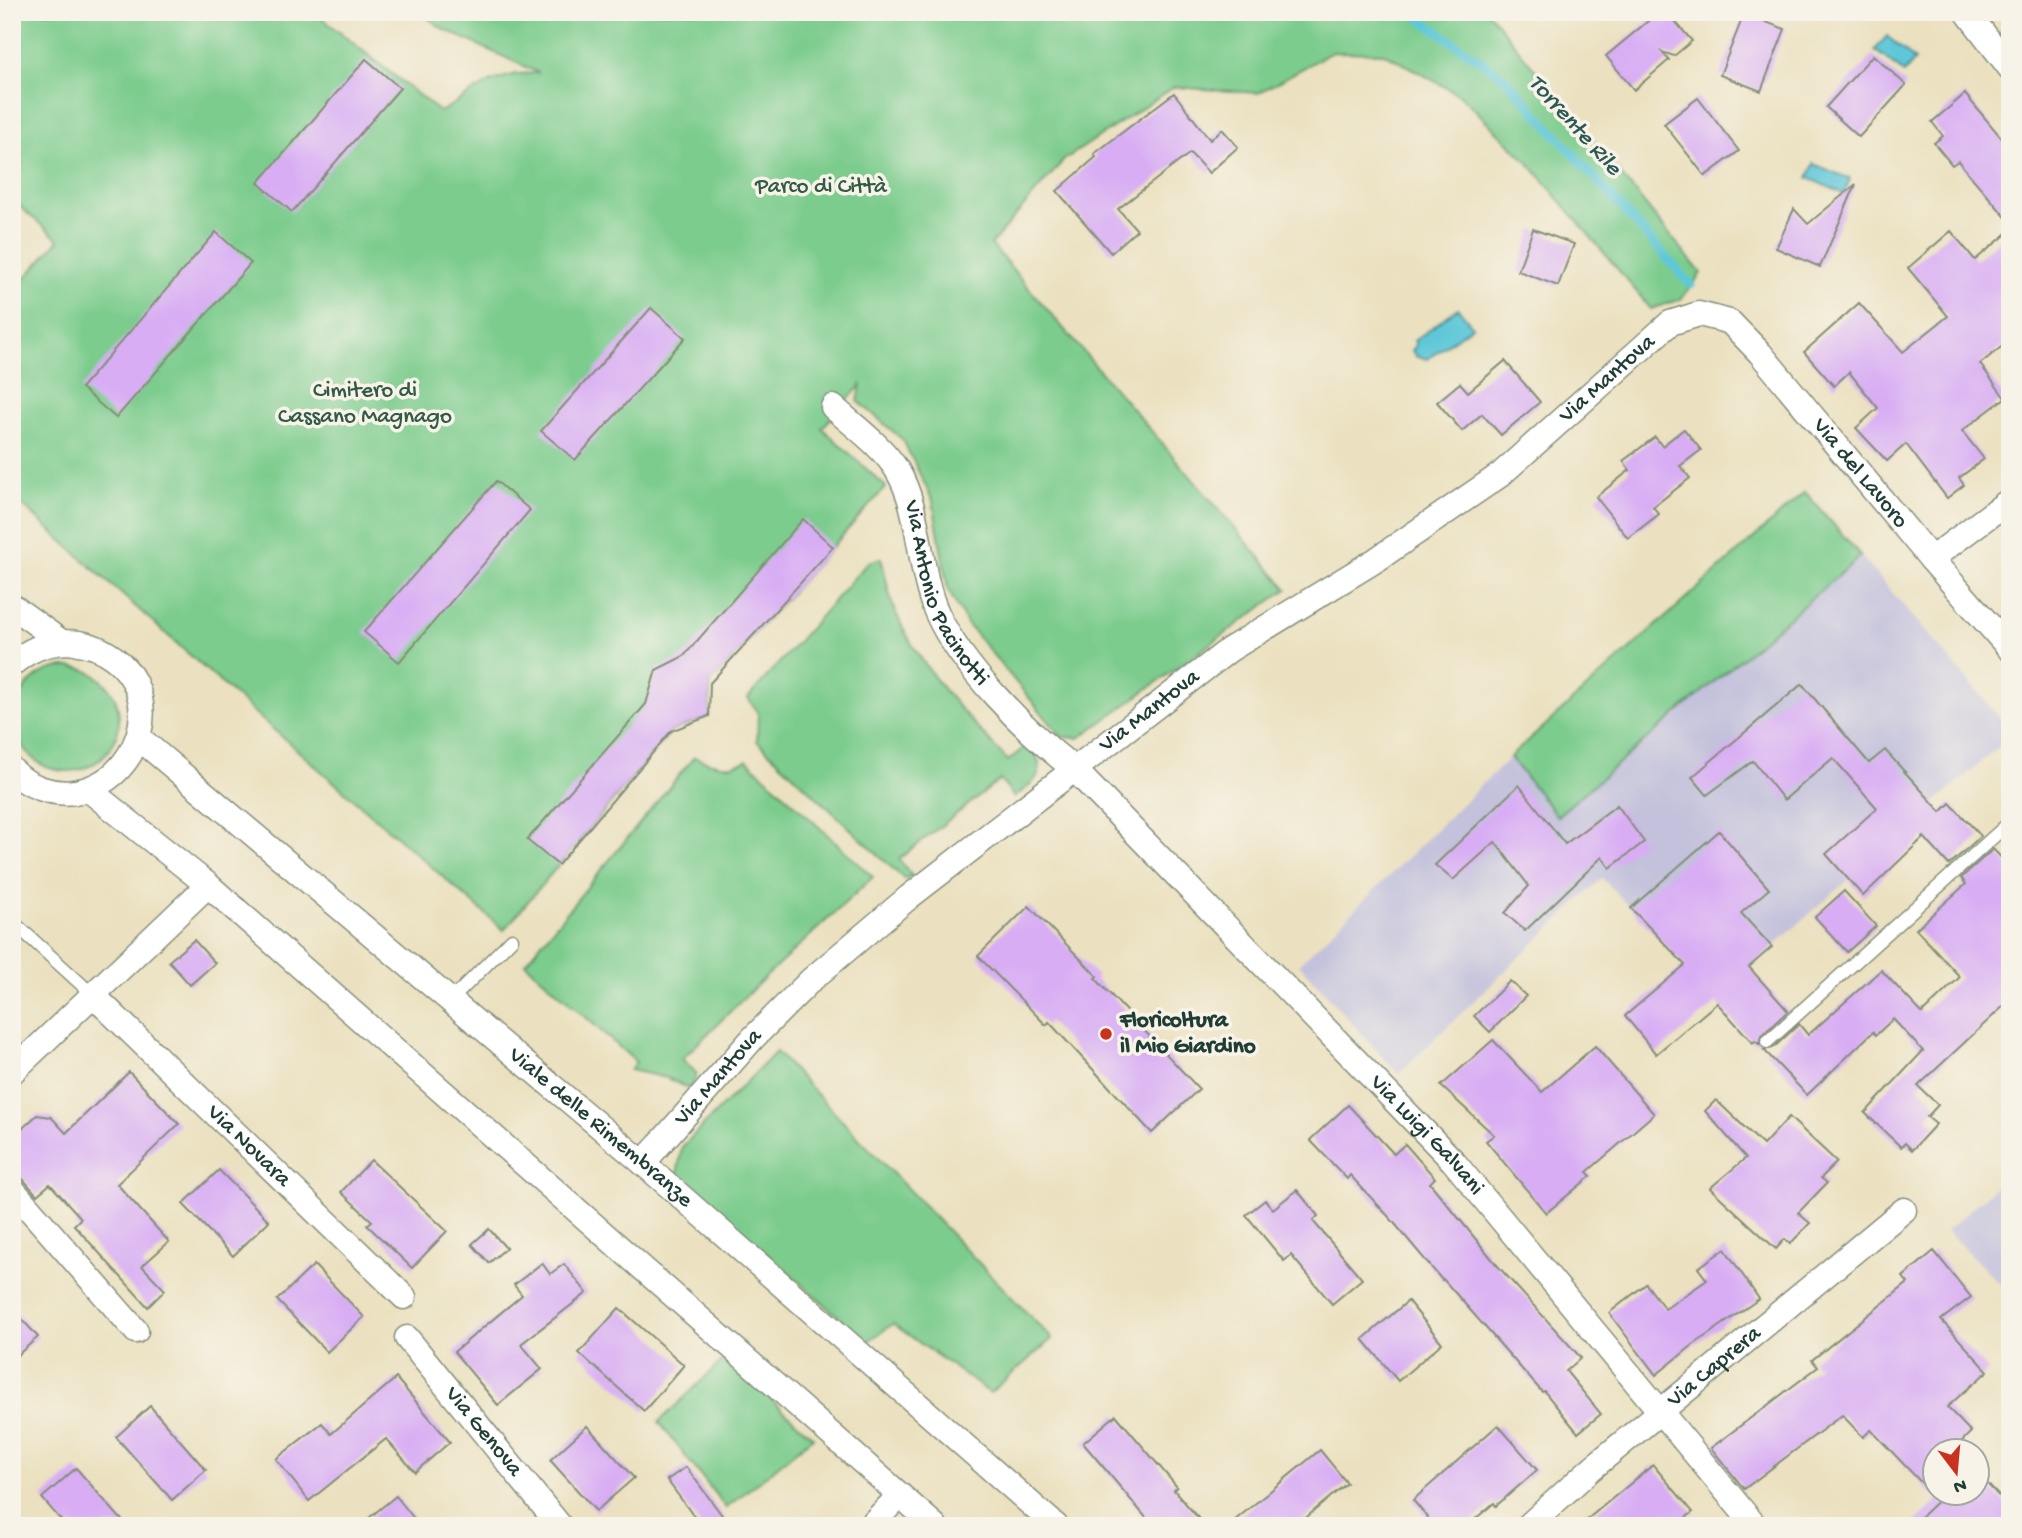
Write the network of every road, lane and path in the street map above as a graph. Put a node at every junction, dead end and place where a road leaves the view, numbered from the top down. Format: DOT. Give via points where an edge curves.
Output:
graph roads {
  1 [pos="1967,12"];
  2 [pos="2010,68"];
  3 [pos="1699,314"];
  4 [pos="833,407"];
  5 [pos="2010,500"];
  6 [pos="1931,559"];
  7 [pos="12,606"];
  8 [pos="60,641"];
  9 [pos="2010,649"];
  10 [pos="12,663"];
  11 [pos="139,738"];
  12 [pos="1073,768"];
  13 [pos="12,770"];
  14 [pos="42,789"];
  15 [pos="89,790"];
  16 [pos="12,795"];
  17 [pos="2010,822"];
  18 [pos="208,885"];
  19 [pos="12,921"];
  20 [pos="512,939"];
  21 [pos="93,995"];
  22 [pos="450,1000"];
  23 [pos="1767,1042"];
  24 [pos="12,1072"];
  25 [pos="643,1163"];
  26 [pos="12,1189"];
  27 [pos="1904,1210"];
  28 [pos="404,1297"];
  29 [pos="136,1331"];
  30 [pos="407,1338"];
  31 [pos="1661,1412"];
  32 [pos="900,1495"];
  33 [pos="560,1526"];
  34 [pos="870,1526"];
  35 [pos="935,1526"];
  36 [pos="1056,1526"];
  37 [pos="1528,1526"];
  38 [pos="1755,1526"];
  1 -- 2 [label="street"];
  3 -- 6 [label="street, Via del Lavoro" via="1730,322"];
  3 -- 12 [label="street, Via Mantova" via="1670,323 1500,475 1376,560 1229,650"];
  4 -- 12 [label="street, Via Antonio Pacinotti" via="898,473 936,611 960,651 1045,746"];
  5 -- 6 [label="street"];
  6 -- 9 [label="street, Via del Lavoro"];
  7 -- 8 [label="street"];
  8 -- 10 [label="street" via="43,644"];
  8 -- 11 [label="street" via="85,643 121,664 140,699"];
  11 -- 15 [label="street" via="121,770"];
  11 -- 22 [label="street, Viale delle Rimembranze"];
  12 -- 25 [label="street, Via Mantova" via="811,980 753,1038"];
  12 -- 31 [label="street, Via Luigi Galvani" via="1453,1161"];
  13 -- 14 [label="street"];
  14 -- 15 [label="street" via="65,793"];
  14 -- 16 [label="street"];
  15 -- 18 [label="street"];
  17 -- 23 [label="lane"];
  18 -- 21 [label="street"];
  18 -- 32 [label="street"];
  19 -- 21 [label="lane"];
  20 -- 22 [label="lane"];
  21 -- 24 [label="street"];
  21 -- 28 [label="street, Via Novara"];
  22 -- 25 [label="street, Viale delle Rimembranze"];
  25 -- 36 [label="street, Viale delle Rimembranze"];
  26 -- 29 [label="street"];
  27 -- 31 [label="street, Via Caprera"];
  30 -- 33 [label="street, Via Genova"];
  31 -- 37 [label="street, Via Caprera"];
  31 -- 38 [label="street, Via Luigi Galvani"];
  32 -- 34 [label="street"];
  32 -- 35 [label="street"];
}
